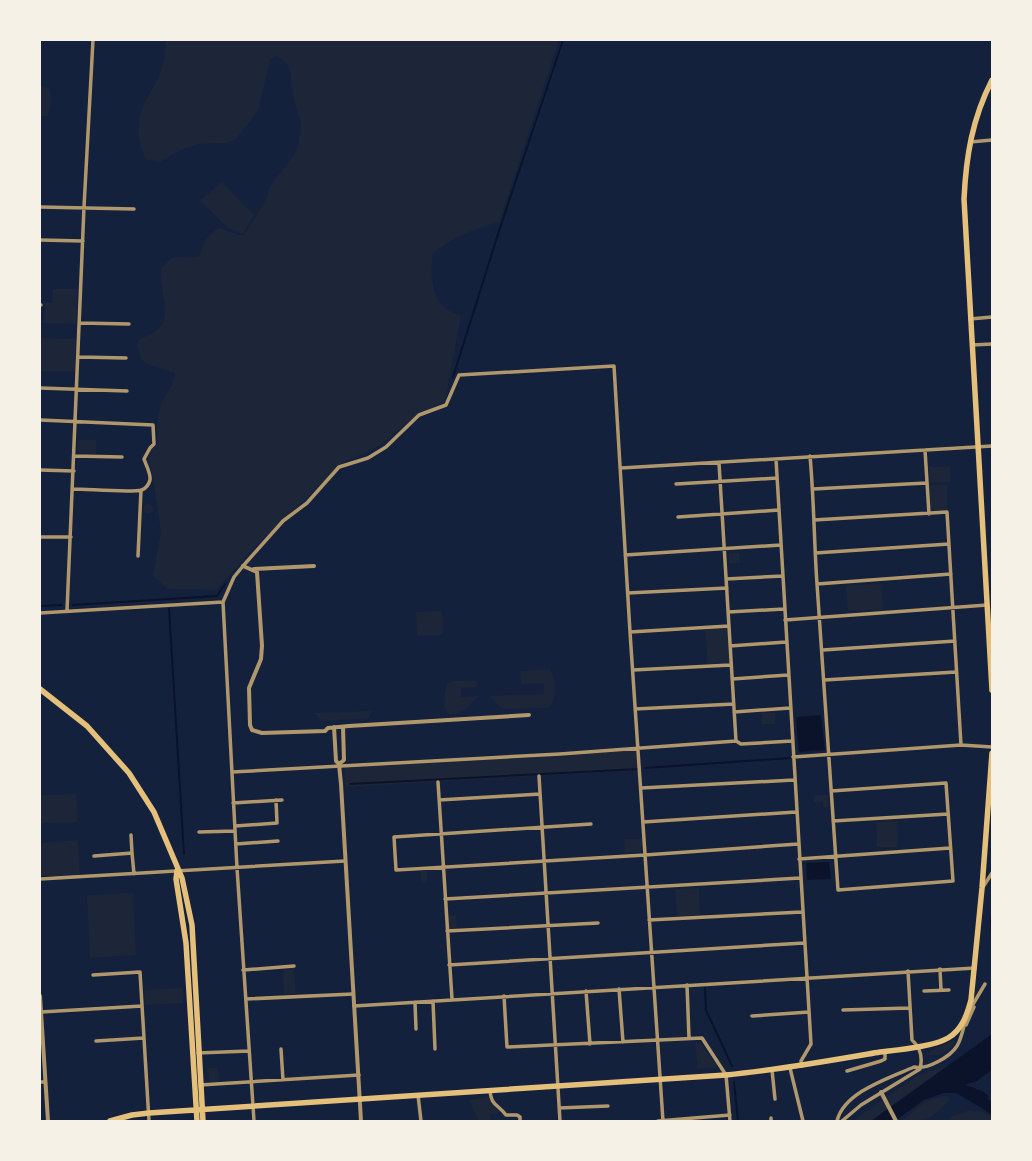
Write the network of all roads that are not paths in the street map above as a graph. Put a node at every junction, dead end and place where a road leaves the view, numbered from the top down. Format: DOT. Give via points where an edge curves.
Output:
graph roads {
  1 [pos="93,40"];
  2 [pos="992,80"];
  3 [pos="992,140"];
  4 [pos="970,142"];
  5 [pos="40,207"];
  6 [pos="84,207"];
  7 [pos="134,210"];
  8 [pos="40,240"];
  9 [pos="83,241"];
  10 [pos="992,317"];
  11 [pos="970,318"];
  12 [pos="80,323"];
  13 [pos="129,324"];
  14 [pos="992,344"];
  15 [pos="972,345"];
  16 [pos="79,357"];
  17 [pos="126,358"];
  18 [pos="40,388"];
  19 [pos="77,389"];
  20 [pos="126,391"];
  21 [pos="40,420"];
  22 [pos="76,422"];
  23 [pos="992,446"];
  24 [pos="978,447"];
  25 [pos="925,450"];
  26 [pos="74,456"];
  27 [pos="810,456"];
  28 [pos="122,458"];
  29 [pos="776,459"];
  30 [pos="719,462"];
  31 [pos="621,468"];
  32 [pos="40,470"];
  33 [pos="74,471"];
  34 [pos="777,478"];
  35 [pos="720,482"];
  36 [pos="926,483"];
  37 [pos="676,484"];
  38 [pos="73,489"];
  39 [pos="813,489"];
  40 [pos="141,490"];
  41 [pos="779,510"];
  42 [pos="722,514"];
  43 [pos="929,514"];
  44 [pos="678,517"];
  45 [pos="814,520"];
  46 [pos="40,537"];
  47 [pos="71,537"];
  48 [pos="949,544"];
  49 [pos="781,545"];
  50 [pos="724,549"];
  51 [pos="815,553"];
  52 [pos="625,555"];
  53 [pos="138,556"];
  54 [pos="243,566"];
  55 [pos="314,566"];
  56 [pos="253,569"];
  57 [pos="951,574"];
  58 [pos="783,576"];
  59 [pos="726,579"];
  60 [pos="817,584"];
  61 [pos="727,588"];
  62 [pos="628,593"];
  63 [pos="223,602"];
  64 [pos="987,606"];
  65 [pos="953,608"];
  66 [pos="784,609"];
  67 [pos="67,611"];
  68 [pos="728,612"];
  69 [pos="40,613"];
  70 [pos="820,618"];
  71 [pos="785,620"];
  72 [pos="729,626"];
  73 [pos="630,632"];
  74 [pos="955,641"];
  75 [pos="786,642"];
  76 [pos="730,646"];
  77 [pos="823,650"];
  78 [pos="731,665"];
  79 [pos="632,670"];
  80 [pos="956,672"];
  81 [pos="788,675"];
  82 [pos="732,679"];
  83 [pos="824,680"];
  84 [pos="40,689"];
  85 [pos="992,690"];
  86 [pos="734,704"];
  87 [pos="790,708"];
  88 [pos="635,709"];
  89 [pos="734,712"];
  90 [pos="529,715"];
  91 [pos="342,726"];
  92 [pos="334,727"];
  93 [pos="736,741"];
  94 [pos="792,741"];
  95 [pos="961,745"];
  96 [pos="992,747"];
  97 [pos="639,748"];
  98 [pos="992,753"];
  99 [pos="829,754"];
  100 [pos="793,757"];
  101 [pos="339,765"];
  102 [pos="232,772"];
  103 [pos="539,776"];
  104 [pos="794,780"];
  105 [pos="438,782"];
  106 [pos="641,788"];
  107 [pos="831,791"];
  108 [pos="540,794"];
  109 [pos="276,800"];
  110 [pos="282,800"];
  111 [pos="439,800"];
  112 [pos="233,803"];
  113 [pos="796,812"];
  114 [pos="948,814"];
  115 [pos="833,821"];
  116 [pos="643,822"];
  117 [pos="591,824"];
  118 [pos="235,826"];
  119 [pos="542,827"];
  120 [pos="235,831"];
  121 [pos="199,832"];
  122 [pos="441,833"];
  123 [pos="131,835"];
  124 [pos="278,842"];
  125 [pos="236,844"];
  126 [pos="798,844"];
  127 [pos="950,848"];
  128 [pos="132,853"];
  129 [pos="645,855"];
  130 [pos="94,856"];
  131 [pos="836,856"];
  132 [pos="799,859"];
  133 [pos="345,861"];
  134 [pos="543,861"];
  135 [pos="443,866"];
  136 [pos="237,868"];
  137 [pos="177,870"];
  138 [pos="133,873"];
  139 [pos="992,873"];
  140 [pos="800,878"];
  141 [pos="40,879"];
  142 [pos="647,888"];
  143 [pos="982,888"];
  144 [pos="546,893"];
  145 [pos="445,899"];
  146 [pos="802,912"];
  147 [pos="650,920"];
  148 [pos="598,922"];
  149 [pos="549,925"];
  150 [pos="447,931"];
  151 [pos="804,943"];
  152 [pos="652,953"];
  153 [pos="550,959"];
  154 [pos="450,965"];
  155 [pos="294,966"];
  156 [pos="975,968"];
  157 [pos="243,970"];
  158 [pos="940,970"];
  159 [pos="908,971"];
  160 [pos="93,975"];
  161 [pos="806,977"];
  162 [pos="985,984"];
  163 [pos="686,985"];
  164 [pos="654,987"];
  165 [pos="619,989"];
  166 [pos="941,990"];
  167 [pos="949,990"];
  168 [pos="586,991"];
  169 [pos="924,991"];
  170 [pos="552,993"];
  171 [pos="353,994"];
  172 [pos="40,996"];
  173 [pos="504,996"];
  174 [pos="978,998"];
  175 [pos="246,999"];
  176 [pos="452,999"];
  177 [pos="433,1001"];
  178 [pos="415,1002"];
  179 [pos="142,1006"];
  180 [pos="354,1006"];
  181 [pos="909,1008"];
  182 [pos="843,1010"];
  183 [pos="41,1012"];
  184 [pos="809,1012"];
  185 [pos="968,1013"];
  186 [pos="752,1016"];
  187 [pos="416,1030"];
  188 [pos="961,1036"];
  189 [pos="144,1038"];
  190 [pos="689,1038"];
  191 [pos="657,1040"];
  192 [pos="96,1041"];
  193 [pos="623,1042"];
  194 [pos="590,1044"];
  195 [pos="556,1046"];
  196 [pos="919,1046"];
  197 [pos="281,1049"];
  198 [pos="435,1050"];
  199 [pos="250,1051"];
  200 [pos="884,1052"];
  201 [pos="196,1053"];
  202 [pos="802,1066"];
  203 [pos="790,1068"];
  204 [pos="920,1069"];
  205 [pos="772,1070"];
  206 [pos="847,1071"];
  207 [pos="359,1075"];
  208 [pos="726,1075"];
  209 [pos="660,1079"];
  210 [pos="283,1080"];
  211 [pos="40,1082"];
  212 [pos="45,1082"];
  213 [pos="251,1082"];
  214 [pos="198,1085"];
  215 [pos="559,1085"];
  216 [pos="490,1090"];
  217 [pos="881,1092"];
  218 [pos="418,1094"];
  219 [pos="360,1098"];
  220 [pos="775,1099"];
  221 [pos="253,1106"];
  222 [pos="608,1106"];
  223 [pos="560,1108"];
  224 [pos="199,1110"];
  225 [pos="149,1113"];
  226 [pos="730,1115"];
  227 [pos="48,1121"];
  228 [pos="110,1121"];
  229 [pos="149,1121"];
  230 [pos="197,1121"];
  231 [pos="203,1121"];
  232 [pos="254,1121"];
  233 [pos="361,1121"];
  234 [pos="421,1121"];
  235 [pos="520,1121"];
  236 [pos="560,1121"];
  237 [pos="658,1121"];
  238 [pos="662,1121"];
  239 [pos="730,1121"];
  240 [pos="802,1121"];
  241 [pos="837,1121"];
  242 [pos="842,1121"];
  243 [pos="896,1121"];
  1 -- 6 [label="street"];
  2 -- 4 [label="main road" via="979,110"];
  3 -- 4 [label="street"];
  4 -- 11 [label="main road" via="964,199"];
  5 -- 6 [label="street"];
  6 -- 7 [label="street"];
  6 -- 9 [label="street"];
  8 -- 9 [label="street"];
  9 -- 12 [label="street"];
  10 -- 11 [label="street"];
  11 -- 15 [label="main road"];
  12 -- 13 [label="street"];
  12 -- 16 [label="street"];
  14 -- 15 [label="street"];
  15 -- 24 [label="main road"];
  16 -- 17 [label="street"];
  16 -- 19 [label="street"];
  18 -- 19 [label="street"];
  19 -- 20 [label="street"];
  19 -- 22 [label="street"];
  21 -- 22 [label="street"];
  22 -- 26 [label="street"];
  22 -- 40 [label="street" via="153,425 154,444 144,459 150,481"];
  23 -- 24 [label="street"];
  24 -- 25 [label="street"];
  24 -- 64 [label="main road"];
  25 -- 27 [label="street"];
  25 -- 36 [label="street"];
  26 -- 28 [label="street"];
  26 -- 33 [label="street"];
  27 -- 29 [label="street"];
  27 -- 39 [label="street"];
  29 -- 30 [label="street"];
  29 -- 34 [label="street"];
  30 -- 31 [label="street"];
  30 -- 35 [label="street"];
  31 -- 52 [label="street"];
  31 -- 54 [label="street" via="614,366 459,375 446,405 419,415 386,447 368,458 339,467 307,503 284,522"];
  32 -- 33 [label="street"];
  33 -- 38 [label="street"];
  34 -- 35 [label="street"];
  34 -- 41 [label="street"];
  35 -- 37 [label="street"];
  35 -- 42 [label="street"];
  36 -- 39 [label="street"];
  36 -- 43 [label="street"];
  38 -- 40 [label="street"];
  38 -- 47 [label="street"];
  39 -- 45 [label="street"];
  40 -- 53 [label="street"];
  41 -- 42 [label="street"];
  41 -- 49 [label="street"];
  42 -- 44 [label="street"];
  42 -- 50 [label="street"];
  43 -- 45 [label="street"];
  43 -- 48 [label="street" via="947,512"];
  45 -- 51 [label="street"];
  46 -- 47 [label="street"];
  47 -- 67 [label="street"];
  48 -- 51 [label="street"];
  48 -- 57 [label="street"];
  49 -- 50 [label="street"];
  49 -- 58 [label="street"];
  50 -- 52 [label="street"];
  50 -- 59 [label="street"];
  51 -- 60 [label="street"];
  52 -- 62 [label="street"];
  54 -- 56 [label="street"];
  54 -- 63 [label="street" via="234,577"];
  55 -- 56 [label="street"];
  56 -- 92 [label="street" via="257,572 262,646 260,663 249,688 252,730 262,733 326,731"];
  57 -- 60 [label="street"];
  57 -- 65 [label="street"];
  58 -- 59 [label="street"];
  58 -- 66 [label="street"];
  59 -- 61 [label="street"];
  60 -- 70 [label="street"];
  61 -- 62 [label="street"];
  61 -- 68 [label="street"];
  62 -- 73 [label="street"];
  63 -- 67 [label="street"];
  63 -- 102 [label="street"];
  64 -- 65 [label="street"];
  64 -- 85 [label="main road"];
  65 -- 70 [label="street"];
  65 -- 74 [label="street"];
  66 -- 68 [label="street"];
  66 -- 71 [label="street"];
  67 -- 69 [label="street"];
  68 -- 72 [label="street"];
  70 -- 71 [label="street"];
  70 -- 77 [label="street"];
  71 -- 75 [label="street"];
  72 -- 73 [label="street"];
  72 -- 76 [label="street"];
  73 -- 79 [label="street"];
  74 -- 77 [label="street"];
  74 -- 80 [label="street"];
  75 -- 76 [label="street"];
  75 -- 81 [label="street"];
  76 -- 78 [label="street"];
  77 -- 83 [label="street"];
  78 -- 79 [label="street"];
  78 -- 82 [label="street"];
  79 -- 88 [label="street"];
  80 -- 83 [label="street"];
  80 -- 95 [label="street"];
  81 -- 82 [label="street"];
  81 -- 87 [label="street"];
  82 -- 86 [label="street"];
  83 -- 99 [label="street"];
  84 -- 137 [label="main road" via="87,726 129,773 154,812"];
  86 -- 88 [label="street"];
  86 -- 89 [label="street"];
  87 -- 89 [label="street"];
  87 -- 94 [label="street"];
  88 -- 97 [label="street"];
  89 -- 93 [label="street"];
  90 -- 91 [label="street"];
  91 -- 92 [label="street"];
  91 -- 101 [label="street" via="344,760"];
  92 -- 101 [label="street" via="336,761"];
  93 -- 94 [label="street" via="741,744"];
  93 -- 97 [label="street"];
  94 -- 100 [label="street"];
  95 -- 96 [label="street"];
  95 -- 99 [label="street"];
  97 -- 101 [label="street"];
  97 -- 106 [label="street"];
  98 -- 143 [label="main road"];
  99 -- 100 [label="street"];
  99 -- 107 [label="street"];
  100 -- 104 [label="street"];
  101 -- 102 [label="street"];
  101 -- 133 [label="street"];
  102 -- 112 [label="street"];
  103 -- 108 [label="street"];
  104 -- 106 [label="street"];
  104 -- 113 [label="street"];
  105 -- 111 [label="street"];
  106 -- 116 [label="street"];
  107 -- 114 [label="street" via="946,783"];
  107 -- 115 [label="street"];
  108 -- 111 [label="street"];
  108 -- 119 [label="street"];
  109 -- 110 [label="street"];
  109 -- 112 [label="street"];
  109 -- 118 [label="street" via="277,823"];
  111 -- 122 [label="street"];
  112 -- 118 [label="street"];
  113 -- 116 [label="street"];
  113 -- 126 [label="street"];
  114 -- 115 [label="street"];
  114 -- 127 [label="street"];
  115 -- 131 [label="street"];
  116 -- 129 [label="street"];
  117 -- 119 [label="street"];
  118 -- 120 [label="street"];
  119 -- 122 [label="street"];
  119 -- 134 [label="street"];
  120 -- 121 [label="street"];
  120 -- 125 [label="street"];
  122 -- 135 [label="street"];
  122 -- 135 [label="street" via="394,837 396,870"];
  123 -- 128 [label="street"];
  124 -- 125 [label="street"];
  125 -- 136 [label="street"];
  126 -- 129 [label="street"];
  126 -- 132 [label="street"];
  127 -- 131 [label="street"];
  127 -- 131 [label="street" via="952,881 838,890"];
  128 -- 130 [label="street"];
  128 -- 138 [label="street"];
  129 -- 134 [label="street"];
  129 -- 142 [label="street"];
  131 -- 132 [label="street"];
  132 -- 140 [label="street"];
  133 -- 136 [label="street"];
  133 -- 171 [label="street"];
  134 -- 135 [label="street"];
  134 -- 144 [label="street"];
  135 -- 145 [label="street"];
  136 -- 137 [label="street"];
  136 -- 157 [label="street"];
  137 -- 138 [label="street"];
  137 -- 201 [label="main road" via="182,878 192,925"];
  138 -- 141 [label="street"];
  139 -- 143 [label="street"];
  140 -- 142 [label="street"];
  140 -- 146 [label="street"];
  142 -- 144 [label="street"];
  142 -- 147 [label="street"];
  143 -- 156 [label="main road"];
  144 -- 145 [label="street"];
  144 -- 149 [label="street"];
  145 -- 150 [label="street"];
  146 -- 147 [label="street"];
  146 -- 151 [label="street"];
  147 -- 152 [label="street"];
  148 -- 149 [label="street"];
  149 -- 150 [label="street"];
  149 -- 153 [label="street"];
  150 -- 154 [label="street"];
  151 -- 152 [label="street"];
  151 -- 161 [label="street"];
  152 -- 153 [label="street"];
  152 -- 164 [label="street"];
  153 -- 154 [label="street"];
  153 -- 170 [label="street"];
  154 -- 176 [label="street"];
  155 -- 157 [label="street"];
  156 -- 158 [label="street"];
  156 -- 185 [label="main road"];
  157 -- 175 [label="street"];
  158 -- 159 [label="street"];
  158 -- 166 [label="street"];
  159 -- 161 [label="street"];
  159 -- 181 [label="street"];
  160 -- 179 [label="street" via="140,972"];
  161 -- 163 [label="street"];
  161 -- 184 [label="street"];
  162 -- 174 [label="street"];
  163 -- 164 [label="street"];
  163 -- 190 [label="street"];
  164 -- 165 [label="street"];
  164 -- 191 [label="street"];
  165 -- 168 [label="street"];
  165 -- 193 [label="street"];
  166 -- 167 [label="street"];
  166 -- 169 [label="street"];
  168 -- 170 [label="street"];
  168 -- 194 [label="street"];
  170 -- 173 [label="street"];
  170 -- 195 [label="street"];
  171 -- 175 [label="street"];
  171 -- 180 [label="street"];
  172 -- 183 [label="street"];
  173 -- 176 [label="street"];
  173 -- 195 [label="street" via="507,1047"];
  174 -- 185 [label="street"];
  174 -- 188 [label="street"];
  175 -- 199 [label="street"];
  176 -- 177 [label="street"];
  177 -- 178 [label="street"];
  177 -- 198 [label="street"];
  178 -- 180 [label="street"];
  178 -- 187 [label="street"];
  179 -- 183 [label="street"];
  179 -- 189 [label="street"];
  180 -- 207 [label="street"];
  181 -- 182 [label="street"];
  181 -- 196 [label="street" via="912,1040"];
  183 -- 212 [label="street"];
  184 -- 186 [label="street"];
  184 -- 202 [label="street" via="811,1044 801,1061"];
  185 -- 188 [label="street"];
  185 -- 196 [label="main road" via="960,1028 947,1039"];
  188 -- 204 [label="street" via="952,1052"];
  189 -- 192 [label="street"];
  189 -- 225 [label="street"];
  190 -- 191 [label="street"];
  190 -- 208 [label="street" via="702,1038"];
  191 -- 193 [label="street"];
  191 -- 209 [label="street"];
  193 -- 194 [label="street"];
  194 -- 195 [label="street"];
  195 -- 215 [label="street"];
  196 -- 200 [label="main road"];
  196 -- 204 [label="street" via="922,1061"];
  197 -- 210 [label="street"];
  199 -- 201 [label="street"];
  199 -- 213 [label="street"];
  200 -- 202 [label="main road"];
  200 -- 206 [label="street" via="884,1059 881,1061"];
  201 -- 214 [label="main road"];
  202 -- 203 [label="main road"];
  203 -- 205 [label="main road"];
  203 -- 240 [label="street"];
  204 -- 217 [label="street"];
  204 -- 241 [label="street" via="914,1067 858,1093 839,1113"];
  205 -- 208 [label="main road"];
  205 -- 220 [label="street"];
  207 -- 210 [label="street"];
  207 -- 219 [label="street"];
  208 -- 209 [label="main road"];
  208 -- 226 [label="street"];
  209 -- 215 [label="main road"];
  209 -- 238 [label="street"];
  210 -- 213 [label="street"];
  211 -- 212 [label="street"];
  212 -- 227 [label="street"];
  213 -- 214 [label="street"];
  213 -- 221 [label="street"];
  214 -- 224 [label="main road"];
  215 -- 216 [label="main road"];
  215 -- 223 [label="street"];
  216 -- 218 [label="main road"];
  216 -- 235 [label="street" via="490,1097 497,1107 506,1115 517,1115"];
  217 -- 242 [label="street"];
  217 -- 243 [label="street"];
  218 -- 219 [label="main road"];
  218 -- 234 [label="street"];
  219 -- 221 [label="main road"];
  219 -- 233 [label="street"];
  221 -- 224 [label="main road"];
  221 -- 232 [label="street"];
  222 -- 223 [label="street"];
  223 -- 236 [label="street"];
  224 -- 225 [label="main road"];
  224 -- 230 [label="main road"];
  224 -- 231 [label="main road"];
  225 -- 228 [label="main road"];
  225 -- 229 [label="street"];
  226 -- 238 [label="street"];
  226 -- 239 [label="street"];
  237 -- 238 [label="street"];
}
